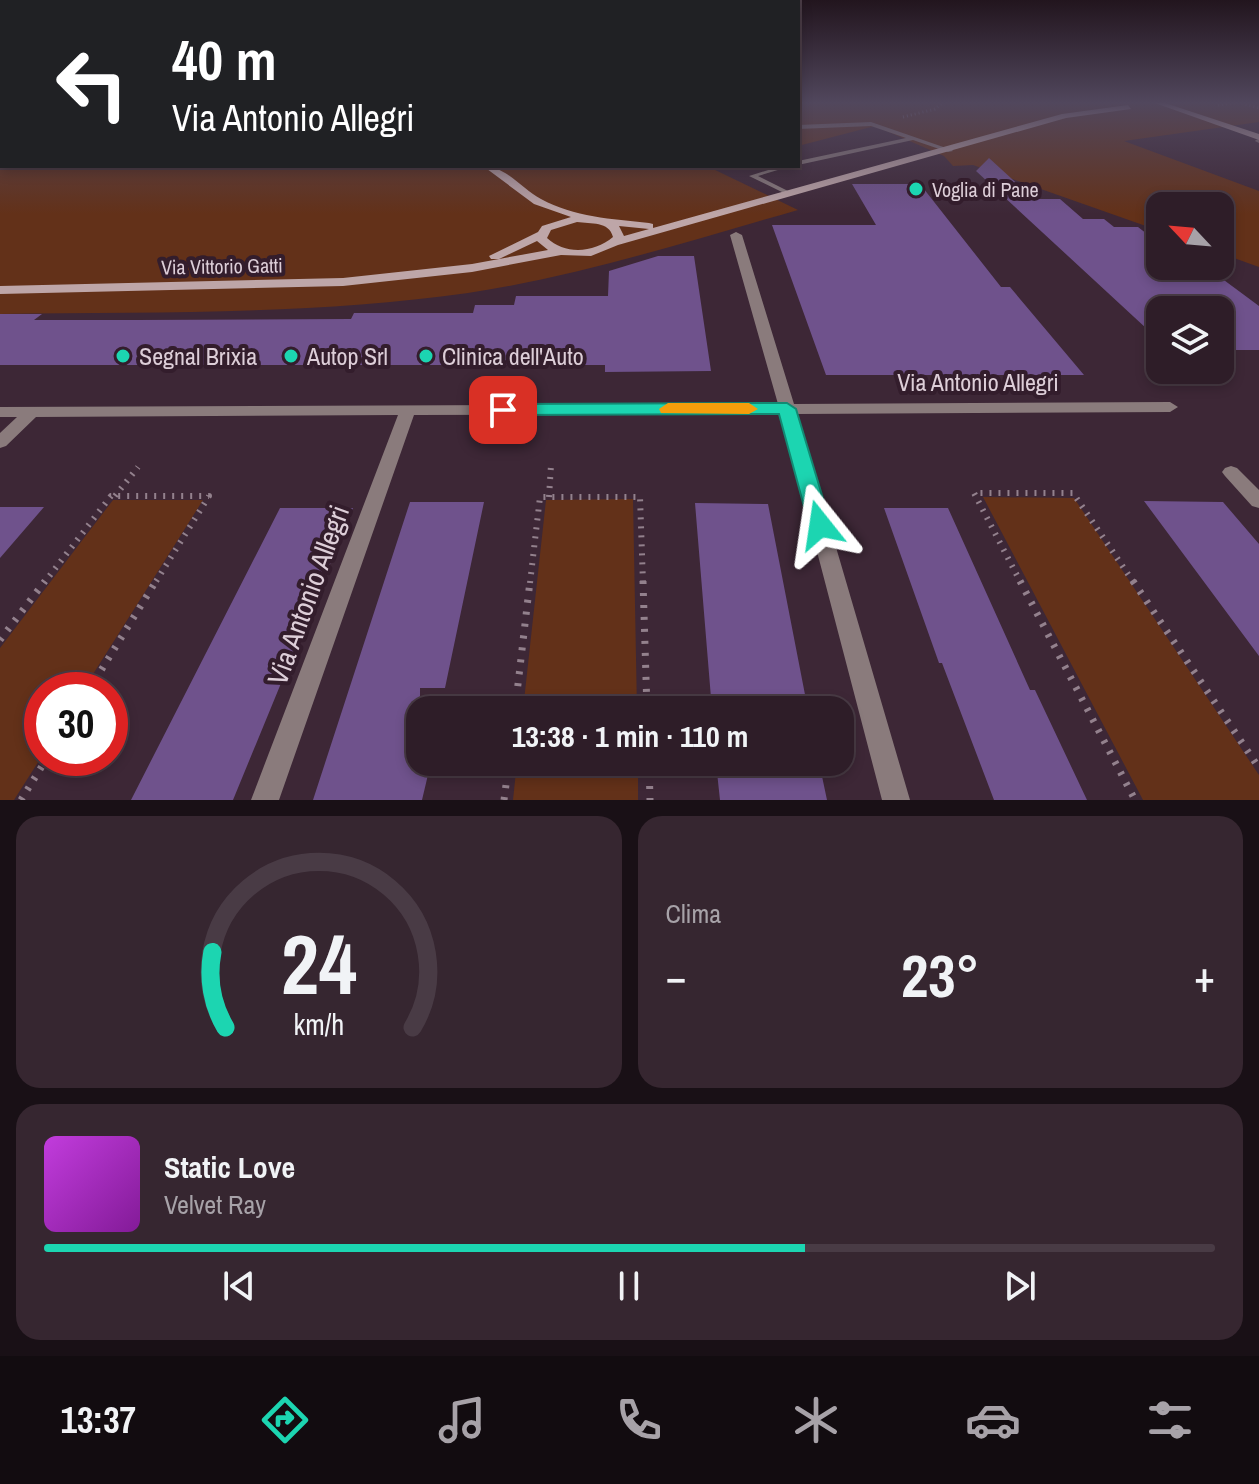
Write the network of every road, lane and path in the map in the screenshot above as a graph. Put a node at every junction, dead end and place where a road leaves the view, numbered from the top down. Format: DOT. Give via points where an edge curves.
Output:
graph roads {
  1 [pos="907,139"];
  2 [pos="917,139"];
  3 [pos="988,139"];
  4 [pos="950,151"];
  5 [pos="802,162"];
  6 [pos="491,168"];
  7 [pos="781,168"];
  8 [pos="788,193"];
  9 [pos="538,202"];
  10 [pos="586,219"];
  11 [pos="675,223"];
  12 [pos="610,224"];
  13 [pos="543,232"];
  14 [pos="736,235"];
  15 [pos="616,242"];
  16 [pos="563,251"];
  17 [pos="444,271"];
  18 [pos="0,290"];
  19 [pos="1170,407"];
  20 [pos="787,409"];
  21 [pos="408,410"];
  22 [pos="0,412"];
  23 [pos="32,412"];
  24 [pos="0,442"];
  25 [pos="551,465"];
  26 [pos="138,467"];
  27 [pos="1231,472"];
  28 [pos="115,496"];
  29 [pos="549,497"];
  30 [pos="1259,501"];
  31 [pos="0,640"];
  32 [pos="100,672"];
  33 [pos="517,696"];
  34 [pos="647,696"];
  35 [pos="1259,768"];
  36 [pos="36,776"];
  37 [pos="507,776"];
  38 [pos="649,776"];
  39 [pos="21,800"];
  40 [pos="265,800"];
  41 [pos="504,800"];
  42 [pos="650,800"];
  43 [pos="896,800"];
  44 [pos="1135,800"];
  1 -- 5 [label="lane"];
  2 -- 4 [label="lane"];
  3 -- 4 [label="street, Via Vittorio Gatti"];
  4 -- 8 [label="street, Via Vittorio Gatti"];
  6 -- 9 [label="street"];
  7 -- 8 [label="lane" via="752,176"];
  8 -- 11 [label="street, Via Vittorio Gatti"];
  9 -- 10 [label="street"];
  9 -- 13 [label="street"];
  10 -- 12 [label="street, Via Vittorio Gatti"];
  10 -- 13 [label="street, Via Vittorio Gatti" via="567,220"];
  11 -- 12 [label="street, Via Vittorio Gatti"];
  11 -- 15 [label="street, Via Vittorio Gatti"];
  12 -- 15 [label="street" via="618,231"];
  13 -- 16 [label="street" via="548,246"];
  13 -- 17 [label="street, Via Vittorio Gatti" via="499,255"];
  14 -- 20 [label="street"];
  15 -- 16 [label="street, Via Vittorio Gatti" via="594,251"];
  16 -- 17 [label="street, Via Vittorio Gatti"];
  17 -- 18 [label="street, Via Vittorio Gatti" via="266,286"];
  19 -- 20 [label="street, Via Antonio Allegri"];
  20 -- 21 [label="street, Via Antonio Allegri"];
  20 -- 43 [label="street"];
  21 -- 23 [label="street, Via Antonio Allegri"];
  21 -- 40 [label="street, Via Antonio Allegri"];
  22 -- 23 [label="street, Via Antonio Allegri"];
  23 -- 24 [label="street"];
  25 -- 29 [label="path"];
  26 -- 28 [label="path"];
  27 -- 30 [label="street"];
  28 -- 31 [label="path"];
  28 -- 32 [label="path" via="209,496"];
  29 -- 33 [label="path" via="540,497"];
  29 -- 34 [label="path" via="640,497"];
  35 -- 44 [label="path" via="1073,493 974,493"];
  36 -- 39 [label="path"];
  37 -- 41 [label="path"];
  38 -- 42 [label="path"];
}
